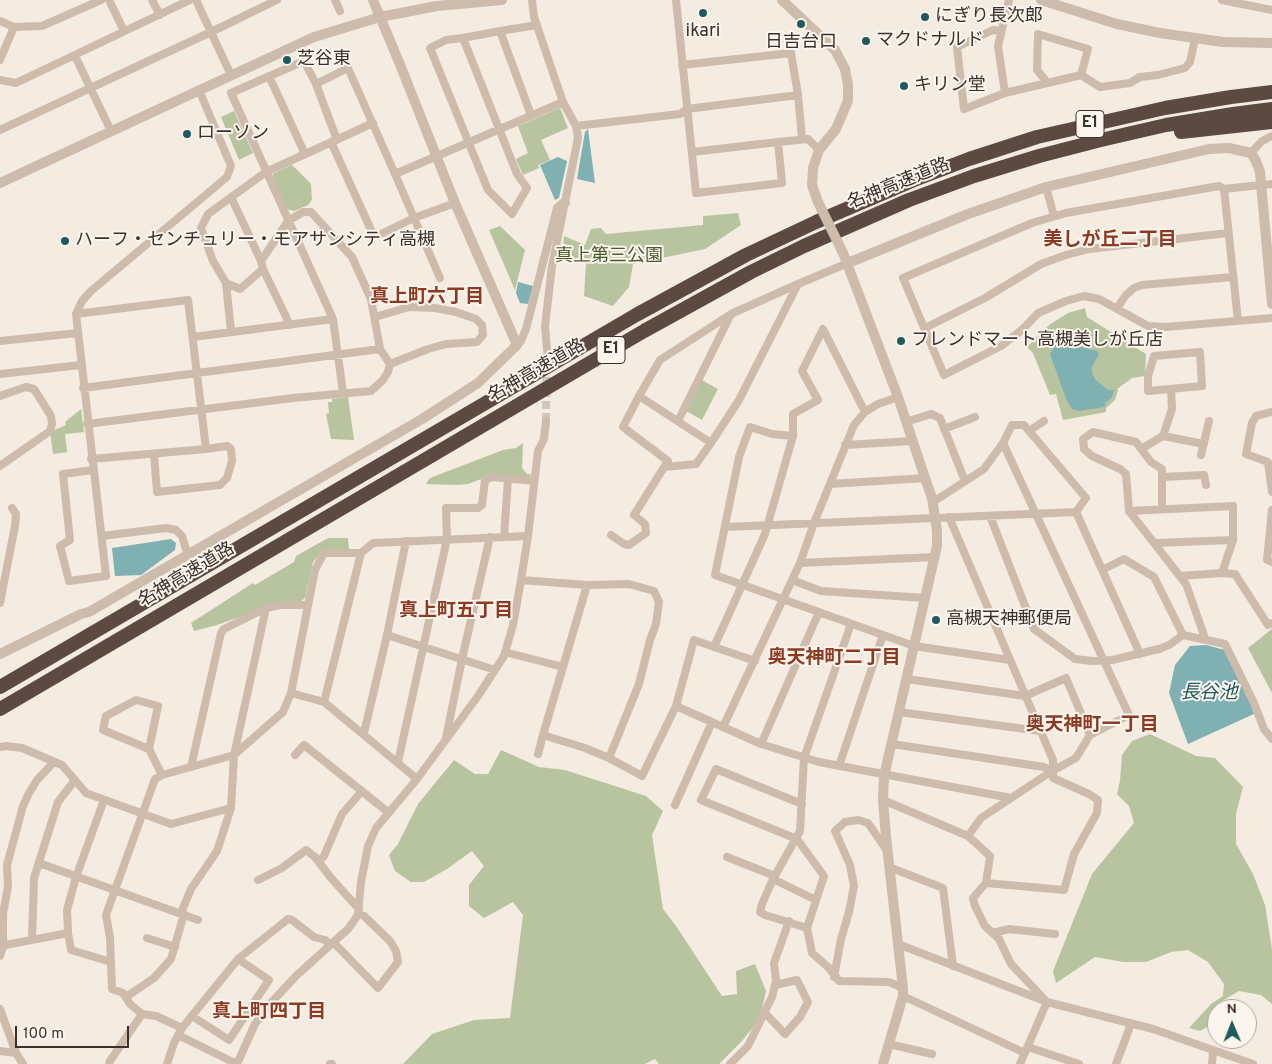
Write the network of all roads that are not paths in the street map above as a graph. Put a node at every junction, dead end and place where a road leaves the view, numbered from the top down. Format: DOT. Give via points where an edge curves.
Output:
graph roads {
  1 [pos="101,0"];
  2 [pos="109,0"];
  3 [pos="152,0"];
  4 [pos="190,0"];
  5 [pos="196,0"];
  6 [pos="276,0"];
  7 [pos="335,0"];
  8 [pos="372,0"];
  9 [pos="502,0"];
  10 [pos="532,0"];
  11 [pos="676,0"];
  12 [pos="782,0"];
  13 [pos="1009,0"];
  14 [pos="1041,0"];
  15 [pos="1222,0"];
  16 [pos="1248,2"];
  17 [pos="1272,10"];
  18 [pos="340,11"];
  19 [pos="160,15"];
  20 [pos="380,17"];
  21 [pos="0,21"];
  22 [pos="537,25"];
  23 [pos="14,27"];
  24 [pos="124,31"];
  25 [pos="500,31"];
  26 [pos="1001,31"];
  27 [pos="211,32"];
  28 [pos="463,38"];
  29 [pos="1195,39"];
  30 [pos="1272,43"];
  31 [pos="75,56"];
  32 [pos="0,60"];
  33 [pos="682,65"];
  34 [pos="231,75"];
  35 [pos="1081,75"];
  36 [pos="269,76"];
  37 [pos="0,80"];
  38 [pos="1047,82"];
  39 [pos="316,84"];
  40 [pos="1272,85"];
  41 [pos="90,88"];
  42 [pos="199,90"];
  43 [pos="1272,92"];
  44 [pos="1005,93"];
  45 [pos="798,95"];
  46 [pos="563,102"];
  47 [pos="687,109"];
  48 [pos="1272,110"];
  49 [pos="531,115"];
  50 [pos="1272,122"];
  51 [pos="374,123"];
  52 [pos="576,126"];
  53 [pos="0,130"];
  54 [pos="500,130"];
  55 [pos="110,131"];
  56 [pos="1272,136"];
  57 [pos="802,139"];
  58 [pos="334,141"];
  59 [pos="469,142"];
  60 [pos="778,142"];
  61 [pos="819,150"];
  62 [pos="692,152"];
  63 [pos="1251,153"];
  64 [pos="305,154"];
  65 [pos="437,157"];
  66 [pos="266,172"];
  67 [pos="396,174"];
  68 [pos="914,180"];
  69 [pos="0,182"];
  70 [pos="1272,184"];
  71 [pos="1046,186"];
  72 [pos="1224,189"];
  73 [pos="231,198"];
  74 [pos="909,200"];
  75 [pos="455,203"];
  76 [pos="566,203"];
  77 [pos="1054,216"];
  78 [pos="414,218"];
  79 [pos="288,220"];
  80 [pos="1228,233"];
  81 [pos="848,263"];
  82 [pos="262,265"];
  83 [pos="1233,276"];
  84 [pos="440,278"];
  85 [pos="226,283"];
  86 [pos="798,284"];
  87 [pos="1272,304"];
  88 [pos="1117,308"];
  89 [pos="76,314"];
  90 [pos="731,314"];
  91 [pos="375,317"];
  92 [pos="1272,318"];
  93 [pos="333,319"];
  94 [pos="1238,321"];
  95 [pos="290,325"];
  96 [pos="925,328"];
  97 [pos="231,331"];
  98 [pos="78,333"];
  99 [pos="193,337"];
  100 [pos="0,341"];
  101 [pos="517,345"];
  102 [pos="380,349"];
  103 [pos="547,350"];
  104 [pos="338,356"];
  105 [pos="390,364"];
  106 [pos="81,365"];
  107 [pos="197,372"];
  108 [pos="0,374"];
  109 [pos="83,388"];
  110 [pos="1170,389"];
  111 [pos="342,393"];
  112 [pos="0,396"];
  113 [pos="639,396"];
  114 [pos="898,397"];
  115 [pos="202,411"];
  116 [pos="865,412"];
  117 [pos="1272,412"];
  118 [pos="975,417"];
  119 [pos="1044,421"];
  120 [pos="1209,421"];
  121 [pos="546,422"];
  122 [pos="678,422"];
  123 [pos="906,422"];
  124 [pos="88,424"];
  125 [pos="944,429"];
  126 [pos="1029,431"];
  127 [pos="792,436"];
  128 [pos="1162,436"];
  129 [pos="913,441"];
  130 [pos="711,443"];
  131 [pos="1003,443"];
  132 [pos="1204,444"];
  133 [pos="846,446"];
  134 [pos="206,449"];
  135 [pos="1141,449"];
  136 [pos="154,454"];
  137 [pos="1201,455"];
  138 [pos="91,460"];
  139 [pos="0,466"];
  140 [pos="665,467"];
  141 [pos="93,470"];
  142 [pos="1271,476"];
  143 [pos="1162,477"];
  144 [pos="925,478"];
  145 [pos="508,479"];
  146 [pos="534,481"];
  147 [pos="965,481"];
  148 [pos="830,484"];
  149 [pos="1206,485"];
  150 [pos="1272,492"];
  151 [pos="933,502"];
  152 [pos="12,508"];
  153 [pos="1162,509"];
  154 [pos="1272,510"];
  155 [pos="1129,511"];
  156 [pos="1076,512"];
  157 [pos="1037,514"];
  158 [pos="990,516"];
  159 [pos="936,517"];
  160 [pos="949,517"];
  161 [pos="814,523"];
  162 [pos="768,525"];
  163 [pos="725,527"];
  164 [pos="611,535"];
  165 [pos="102,536"];
  166 [pos="528,536"];
  167 [pos="490,537"];
  168 [pos="504,537"];
  169 [pos="447,539"];
  170 [pos="1233,540"];
  171 [pos="406,541"];
  172 [pos="1155,543"];
  173 [pos="361,552"];
  174 [pos="189,555"];
  175 [pos="935,557"];
  176 [pos="1272,562"];
  177 [pos="800,563"];
  178 [pos="1102,570"];
  179 [pos="1222,573"];
  180 [pos="1180,576"];
  181 [pos="521,580"];
  182 [pos="792,580"];
  183 [pos="587,585"];
  184 [pos="743,585"];
  185 [pos="925,598"];
  186 [pos="783,599"];
  187 [pos="0,603"];
  188 [pos="308,605"];
  189 [pos="266,608"];
  190 [pos="819,612"];
  191 [pos="1272,622"];
  192 [pos="851,624"];
  193 [pos="387,635"];
  194 [pos="883,635"];
  195 [pos="1183,635"];
  196 [pos="1204,638"];
  197 [pos="914,646"];
  198 [pos="424,647"];
  199 [pos="714,647"];
  200 [pos="505,652"];
  201 [pos="0,654"];
  202 [pos="1140,654"];
  203 [pos="462,659"];
  204 [pos="1010,660"];
  205 [pos="755,661"];
  206 [pos="1105,661"];
  207 [pos="563,667"];
  208 [pos="495,670"];
  209 [pos="907,679"];
  210 [pos="0,687"];
  211 [pos="291,693"];
  212 [pos="1025,696"];
  213 [pos="324,702"];
  214 [pos="676,706"];
  215 [pos="0,708"];
  216 [pos="899,712"];
  217 [pos="712,722"];
  218 [pos="723,727"];
  219 [pos="1040,730"];
  220 [pos="364,733"];
  221 [pos="544,736"];
  222 [pos="1090,736"];
  223 [pos="1272,739"];
  224 [pos="446,740"];
  225 [pos="761,744"];
  226 [pos="892,744"];
  227 [pos="0,747"];
  228 [pos="149,749"];
  229 [pos="538,754"];
  230 [pos="234,755"];
  231 [pos="295,755"];
  232 [pos="609,758"];
  233 [pos="804,758"];
  234 [pos="53,762"];
  235 [pos="398,762"];
  236 [pos="839,766"];
  237 [pos="191,767"];
  238 [pos="1052,771"];
  239 [pos="162,774"];
  240 [pos="884,776"];
  241 [pos="417,779"];
  242 [pos="75,780"];
  243 [pos="362,791"];
  244 [pos="1012,798"];
  245 [pos="104,800"];
  246 [pos="883,800"];
  247 [pos="802,804"];
  248 [pos="674,805"];
  249 [pos="230,808"];
  250 [pos="388,812"];
  251 [pos="143,814"];
  252 [pos="968,836"];
  253 [pos="796,839"];
  254 [pos="888,852"];
  255 [pos="727,857"];
  256 [pos="319,862"];
  257 [pos="39,863"];
  258 [pos="889,867"];
  259 [pos="76,877"];
  260 [pos="774,878"];
  261 [pos="258,880"];
  262 [pos="986,883"];
  263 [pos="4,885"];
  264 [pos="115,892"];
  265 [pos="816,900"];
  266 [pos="359,909"];
  267 [pos="182,914"];
  268 [pos="364,916"];
  269 [pos="198,920"];
  270 [pos="789,921"];
  271 [pos="807,928"];
  272 [pos="68,933"];
  273 [pos="992,933"];
  274 [pos="1055,934"];
  275 [pos="147,938"];
  276 [pos="32,939"];
  277 [pos="332,944"];
  278 [pos="898,944"];
  279 [pos="1,946"];
  280 [pos="175,947"];
  281 [pos="0,956"];
  282 [pos="238,959"];
  283 [pos="111,962"];
  284 [pos="954,966"];
  285 [pos="834,977"];
  286 [pos="775,985"];
  287 [pos="903,992"];
  288 [pos="126,996"];
  289 [pos="1047,1002"];
  290 [pos="0,1009"];
  291 [pos="764,1012"];
  292 [pos="142,1014"];
  293 [pos="192,1016"];
  294 [pos="1131,1024"];
  295 [pos="180,1031"];
  296 [pos="229,1040"];
  297 [pos="889,1044"];
  298 [pos="1026,1050"];
  299 [pos="1213,1050"];
  300 [pos="243,1051"];
  301 [pos="0,1052"];
  302 [pos="16,1053"];
  303 [pos="932,1054"];
  304 [pos="23,1064"];
  305 [pos="109,1064"];
  306 [pos="167,1064"];
  307 [pos="237,1064"];
  308 [pos="730,1064"];
  309 [pos="882,1064"];
  310 [pos="1020,1064"];
  311 [pos="1079,1064"];
  312 [pos="1116,1064"];
  313 [pos="1212,1064"];
  314 [pos="1253,1064"];
  1 -- 23 [label="street" via="42,26"];
  2 -- 24 [label="street"];
  3 -- 19 [label="street"];
  4 -- 19 [label="street"];
  5 -- 27 [label="street"];
  6 -- 27 [label="street"];
  7 -- 18 [label="street"];
  8 -- 20 [label="street"];
  9 -- 20 [label="street" via="437,6"];
  10 -- 22 [label="street"];
  11 -- 33 [label="street"];
  12 -- 61 [label="street" via="835,50 845,69 848,101 836,129"];
  13 -- 26 [label="street"];
  14 -- 29 [label="street" via="1117,24"];
  15 -- 16 [label="street"];
  16 -- 17 [label="street"];
  19 -- 24 [label="street"];
  20 -- 34 [label="street" via="314,37"];
  20 -- 65 [label="street"];
  21 -- 23 [label="street"];
  22 -- 25 [label="street"];
  22 -- 46 [label="street"];
  23 -- 32 [label="street"];
  24 -- 31 [label="street"];
  25 -- 28 [label="street"];
  25 -- 49 [label="street"];
  26 -- 44 [label="street" via="998,46"];
  26 -- 44 [label="street" via="994,30 957,47 964,110"];
  27 -- 34 [label="street"];
  27 -- 41 [label="street"];
  28 -- 54 [label="street"];
  28 -- 59 [label="street" via="446,40 430,48"];
  29 -- 30 [label="street"];
  29 -- 35 [label="street" via="1190,62 1185,68 1140,77 1130,83 1100,87"];
  31 -- 37 [label="street" via="16,83"];
  31 -- 41 [label="street"];
  33 -- 45 [label="street" via="791,53"];
  33 -- 47 [label="street"];
  34 -- 42 [label="street"];
  35 -- 38 [label="street"];
  35 -- 38 [label="street" via="1088,49 1038,34 1037,70"];
  36 -- 39 [label="street" via="304,61"];
  36 -- 64 [label="street"];
  36 -- 66 [label="street" via="231,92"];
  38 -- 44 [label="street"];
  39 -- 51 [label="street" via="348,68"];
  39 -- 58 [label="street"];
  40 -- 68 [label="highway" via="1164,101 1100,115 969,154"];
  41 -- 53 [label="street"];
  41 -- 55 [label="street"];
  42 -- 55 [label="street"];
  42 -- 89 [label="street" via="231,166 227,177 92,291"];
  43 -- 68 [label="highway, 名神高速道路 / E1" via="1165,108 1037,137"];
  45 -- 47 [label="street"];
  45 -- 57 [label="street"];
  46 -- 49 [label="street"];
  46 -- 52 [label="street"];
  47 -- 52 [label="street" via="680,114"];
  47 -- 62 [label="street"];
  48 -- 74 [label="highway, 名神高速道路 / E1" via="1166,125 1101,140 1029,159"];
  49 -- 54 [label="street"];
  50 -- 74 [label="highway" via="1184,131 1101,146"];
  51 -- 58 [label="street"];
  51 -- 67 [label="street"];
  52 -- 76 [label="street" via="578,138"];
  54 -- 59 [label="street"];
  54 -- 59 [label="street" via="516,174 527,188 512,214 488,190"];
  55 -- 69 [label="street"];
  56 -- 63 [label="street"];
  57 -- 60 [label="street"];
  57 -- 61 [label="street" via="808,139"];
  58 -- 64 [label="street"];
  58 -- 78 [label="street" via="372,232 379,235"];
  59 -- 65 [label="street"];
  60 -- 62 [label="street"];
  60 -- 62 [label="street" via="782,183 725,190 696,193"];
  61 -- 81 [label="street, bridge" via="812,168 812,185"];
  63 -- 71 [label="street" via="1229,148 1208,149"];
  63 -- 87 [label="street" via="1260,172"];
  64 -- 66 [label="street"];
  65 -- 67 [label="street"];
  65 -- 75 [label="street"];
  66 -- 73 [label="street"];
  66 -- 79 [label="street"];
  67 -- 78 [label="street"];
  68 -- 210 [label="highway, 名神高速道路 / E1" via="816,222 690,285"];
  70 -- 72 [label="street, bridge"];
  71 -- 77 [label="street"];
  71 -- 81 [label="street"];
  72 -- 77 [label="street" via="1220,186"];
  72 -- 80 [label="street"];
  73 -- 82 [label="street"];
  73 -- 85 [label="street" via="208,214 201,228 213,261"];
  74 -- 215 [label="highway, 名神高速道路 / E1" via="804,246 660,322"];
  75 -- 78 [label="street"];
  75 -- 101 [label="street"];
  76 -- 101 [label="street" via="557,208 526,330"];
  76 -- 103 [label="street" via="552,266 545,326"];
  77 -- 96 [label="street" via="903,278"];
  78 -- 84 [label="street"];
  79 -- 82 [label="street"];
  79 -- 91 [label="street" via="303,212 311,212 319,219 352,257 371,299"];
  79 -- 93 [label="street"];
  80 -- 83 [label="street"];
  80 -- 96 [label="street" via="1089,249 1066,255 1041,264 985,298"];
  81 -- 86 [label="street"];
  81 -- 114 [label="street"];
  82 -- 85 [label="street" via="240,289"];
  82 -- 95 [label="street"];
  83 -- 88 [label="street" via="1142,284 1126,295"];
  83 -- 94 [label="street"];
  85 -- 97 [label="street"];
  86 -- 90 [label="street"];
  86 -- 130 [label="street" via="739,400"];
  88 -- 94 [label="street" via="1148,326"];
  88 -- 96 [label="street" via="1084,296 1066,301 1038,313 1001,346 944,375"];
  89 -- 98 [label="street"];
  89 -- 99 [label="street" via="188,300"];
  90 -- 113 [label="street" via="660,360"];
  90 -- 122 [label="street"];
  91 -- 102 [label="street"];
  91 -- 105 [label="street" via="409,307 435,308 476,319 482,326 483,335 476,342 446,344"];
  92 -- 94 [label="street"];
  93 -- 95 [label="street"];
  93 -- 104 [label="street"];
  95 -- 97 [label="street"];
  97 -- 99 [label="street"];
  98 -- 100 [label="street"];
  98 -- 106 [label="street"];
  99 -- 107 [label="street"];
  101 -- 174 [label="street" via="478,383 422,419"];
  102 -- 104 [label="street"];
  102 -- 105 [label="street"];
  104 -- 107 [label="street"];
  104 -- 111 [label="street"];
  105 -- 111 [label="street" via="383,380 371,391"];
  106 -- 108 [label="street"];
  106 -- 109 [label="street"];
  107 -- 109 [label="street"];
  107 -- 115 [label="street"];
  109 -- 124 [label="street"];
  110 -- 110 [label="street" via="1148,391 1148,376 1154,356 1200,352 1202,386"];
  110 -- 128 [label="street" via="1172,409"];
  111 -- 115 [label="street"];
  112 -- 139 [label="street" via="26,387 34,389 51,416 52,424 50,431"];
  113 -- 122 [label="street"];
  113 -- 140 [label="street" via="623,427 668,461"];
  114 -- 116 [label="street"];
  114 -- 123 [label="street"];
  115 -- 124 [label="street"];
  115 -- 134 [label="street"];
  116 -- 127 [label="street" via="823,329 802,371 818,400 793,414"];
  116 -- 133 [label="street" via="854,425"];
  117 -- 142 [label="street" via="1256,416 1246,454 1268,462"];
  118 -- 125 [label="street"];
  119 -- 126 [label="street"];
  120 -- 132 [label="street"];
  121 -- 146 [label="street"];
  122 -- 130 [label="street"];
  123 -- 125 [label="street" via="931,414 940,418"];
  123 -- 129 [label="street"];
  124 -- 138 [label="street"];
  125 -- 147 [label="street"];
  126 -- 131 [label="street" via="1024,425 1012,425"];
  126 -- 156 [label="street" via="1086,498"];
  127 -- 162 [label="street"];
  127 -- 163 [label="street" via="750,427 739,457"];
  128 -- 132 [label="street"];
  128 -- 135 [label="street"];
  129 -- 133 [label="street"];
  129 -- 144 [label="street"];
  130 -- 140 [label="street" via="696,464"];
  131 -- 147 [label="street" via="984,469"];
  131 -- 157 [label="street"];
  132 -- 137 [label="street"];
  133 -- 148 [label="street"];
  134 -- 136 [label="street"];
  134 -- 136 [label="street" via="227,446 231,449 232,461 227,478 220,485 158,492"];
  135 -- 143 [label="street" via="1162,469"];
  135 -- 155 [label="street" via="1136,442 1093,432 1083,439 1084,449 1092,456 1126,474"];
  136 -- 138 [label="street"];
  138 -- 141 [label="street"];
  140 -- 164 [label="street" via="634,515 646,524 646,533 629,545"];
  141 -- 165 [label="street"];
  141 -- 165 [label="street" via="63,474 70,540 60,546 69,581 106,576"];
  142 -- 150 [label="street"];
  143 -- 149 [label="street" via="1204,475"];
  143 -- 153 [label="street"];
  144 -- 148 [label="street"];
  144 -- 151 [label="street"];
  145 -- 146 [label="street"];
  145 -- 168 [label="street"];
  145 -- 169 [label="street" via="492,477 486,480 482,505 478,508 446,508"];
  146 -- 166 [label="street"];
  147 -- 151 [label="street"];
  148 -- 161 [label="street"];
  151 -- 159 [label="street"];
  152 -- 187 [label="street" via="16,514 15,526"];
  153 -- 155 [label="street"];
  153 -- 170 [label="street" via="1233,506"];
  154 -- 176 [label="street" via="1267,560"];
  155 -- 172 [label="street"];
  156 -- 157 [label="street"];
  156 -- 178 [label="street"];
  157 -- 158 [label="street"];
  157 -- 206 [label="street"];
  158 -- 160 [label="street"];
  158 -- 206 [label="street" via="1034,629 1076,659"];
  159 -- 160 [label="street"];
  159 -- 161 [label="street"];
  159 -- 175 [label="street" via="938,546"];
  160 -- 204 [label="street"];
  161 -- 162 [label="street"];
  161 -- 177 [label="street"];
  162 -- 163 [label="street"];
  162 -- 184 [label="street"];
  163 -- 184 [label="street" via="715,575"];
  165 -- 174 [label="street" via="166,528 176,530 182,536"];
  166 -- 168 [label="street"];
  166 -- 181 [label="street"];
  167 -- 168 [label="street"];
  167 -- 169 [label="street"];
  167 -- 203 [label="street"];
  169 -- 171 [label="street"];
  169 -- 198 [label="street"];
  170 -- 172 [label="street"];
  170 -- 179 [label="street"];
  171 -- 173 [label="street" via="374,543"];
  171 -- 193 [label="street"];
  172 -- 180 [label="street"];
  173 -- 188 [label="street" via="324,553 314,570"];
  173 -- 213 [label="street"];
  174 -- 201 [label="street" via="88,612"];
  175 -- 177 [label="street"];
  175 -- 185 [label="street"];
  177 -- 182 [label="street"];
  178 -- 195 [label="street" via="1124,560 1154,577"];
  178 -- 202 [label="street"];
  179 -- 180 [label="street"];
  179 -- 191 [label="street" via="1235,574 1268,625"];
  180 -- 196 [label="street" via="1186,584"];
  181 -- 183 [label="street"];
  181 -- 200 [label="street"];
  182 -- 185 [label="street" via="820,591"];
  182 -- 186 [label="street"];
  183 -- 207 [label="street"];
  183 -- 232 [label="street" via="629,584 654,592 659,602 639,684"];
  184 -- 186 [label="street"];
  184 -- 199 [label="street"];
  185 -- 197 [label="street"];
  186 -- 190 [label="street"];
  186 -- 205 [label="street"];
  188 -- 189 [label="street"];
  188 -- 211 [label="street"];
  189 -- 230 [label="street"];
  189 -- 237 [label="street" via="220,633"];
  190 -- 192 [label="street"];
  190 -- 225 [label="street"];
  192 -- 194 [label="street"];
  192 -- 233 [label="street"];
  193 -- 198 [label="street"];
  193 -- 220 [label="street"];
  194 -- 197 [label="street"];
  194 -- 236 [label="street"];
  195 -- 196 [label="street"];
  195 -- 202 [label="street" via="1169,645"];
  196 -- 223 [label="street" via="1225,644 1264,729"];
  197 -- 204 [label="street"];
  197 -- 209 [label="street"];
  198 -- 203 [label="street"];
  198 -- 235 [label="street"];
  199 -- 205 [label="street"];
  199 -- 214 [label="street" via="694,640"];
  200 -- 207 [label="street"];
  200 -- 208 [label="street"];
  202 -- 206 [label="street"];
  203 -- 208 [label="street"];
  203 -- 224 [label="street"];
  204 -- 212 [label="street"];
  205 -- 218 [label="street"];
  206 -- 222 [label="street" via="1130,714"];
  207 -- 221 [label="street"];
  208 -- 224 [label="street"];
  209 -- 212 [label="street"];
  209 -- 216 [label="street"];
  211 -- 213 [label="street"];
  211 -- 230 [label="street" via="282,712"];
  212 -- 219 [label="street"];
  212 -- 222 [label="street" via="1066,678"];
  213 -- 220 [label="street"];
  214 -- 217 [label="street"];
  214 -- 232 [label="street" via="642,776"];
  216 -- 219 [label="street"];
  216 -- 226 [label="street"];
  217 -- 218 [label="street"];
  217 -- 248 [label="street"];
  218 -- 225 [label="street"];
  219 -- 238 [label="street" via="1053,760"];
  220 -- 235 [label="street"];
  221 -- 229 [label="street"];
  221 -- 232 [label="street"];
  222 -- 238 [label="street" via="1076,758"];
  224 -- 241 [label="street"];
  225 -- 233 [label="street"];
  226 -- 238 [label="street" via="1044,767"];
  226 -- 240 [label="street"];
  227 -- 234 [label="street" via="22,748"];
  228 -- 228 [label="street" via="158,706 136,700 106,716 103,730"];
  228 -- 239 [label="street"];
  230 -- 237 [label="street"];
  230 -- 249 [label="street"];
  231 -- 243 [label="street" via="304,745"];
  233 -- 236 [label="street"];
  233 -- 247 [label="street"];
  234 -- 242 [label="street" via="62,765"];
  234 -- 263 [label="street" via="37,780 23,806"];
  235 -- 241 [label="street"];
  236 -- 240 [label="street"];
  237 -- 239 [label="street"];
  238 -- 244 [label="street"];
  238 -- 262 [label="street" via="1053,778 1098,800 1097,813 1074,854 1064,890"];
  239 -- 251 [label="street" via="156,779"];
  240 -- 244 [label="street"];
  240 -- 246 [label="street"];
  241 -- 250 [label="street"];
  242 -- 245 [label="street" via="86,793"];
  242 -- 257 [label="street" via="58,802"];
  243 -- 250 [label="street"];
  243 -- 256 [label="street" via="342,814"];
  244 -- 252 [label="street" via="981,818"];
  245 -- 251 [label="street"];
  245 -- 259 [label="street"];
  246 -- 252 [label="street"];
  246 -- 254 [label="street"];
  247 -- 253 [label="street" via="800,831"];
  247 -- 253 [label="street" via="716,768 701,800"];
  249 -- 251 [label="street" via="171,824"];
  249 -- 267 [label="street" via="217,851 191,889"];
  250 -- 266 [label="street" via="368,846"];
  251 -- 264 [label="street"];
  252 -- 262 [label="street" via="990,856"];
  253 -- 260 [label="street"];
  253 -- 265 [label="street" via="824,876"];
  254 -- 258 [label="street"];
  254 -- 285 [label="street" via="868,823 858,820 845,822 835,830 850,865 854,886"];
  255 -- 260 [label="street"];
  256 -- 261 [label="street" via="306,850 282,868"];
  256 -- 266 [label="street"];
  257 -- 259 [label="street"];
  257 -- 276 [label="street" via="34,878"];
  258 -- 278 [label="street"];
  258 -- 284 [label="street" via="943,888"];
  259 -- 264 [label="street"];
  259 -- 272 [label="street" via="67,910"];
  260 -- 265 [label="street"];
  260 -- 270 [label="street" via="760,912"];
  262 -- 273 [label="street" via="973,898 985,926"];
  263 -- 279 [label="street"];
  264 -- 267 [label="street"];
  264 -- 283 [label="street" via="106,915"];
  265 -- 271 [label="street"];
  266 -- 277 [label="street" via="348,929"];
  267 -- 269 [label="street"];
  267 -- 280 [label="street"];
  268 -- 277 [label="street" via="396,951 398,962 378,988"];
  270 -- 271 [label="street"];
  270 -- 286 [label="street" via="774,963"];
  271 -- 285 [label="street" via="812,953"];
  272 -- 276 [label="street"];
  272 -- 283 [label="street" via="71,950"];
  273 -- 274 [label="street" via="1009,929"];
  273 -- 289 [label="street" via="1011,964"];
  275 -- 280 [label="street"];
  276 -- 279 [label="street"];
  277 -- 282 [label="street" via="288,920"];
  277 -- 300 [label="street" via="269,1005"];
  278 -- 284 [label="street"];
  278 -- 287 [label="street"];
  279 -- 281 [label="street"];
  280 -- 288 [label="street" via="171,959 154,978"];
  282 -- 293 [label="street"];
  282 -- 296 [label="street" via="269,980"];
  283 -- 288 [label="street" via="112,989"];
  284 -- 289 [label="street"];
  285 -- 287 [label="street" via="839,981 889,982"];
  286 -- 291 [label="street"];
  286 -- 291 [label="street" via="797,980 808,1002 786,1034"];
  287 -- 297 [label="street"];
  287 -- 298 [label="street"];
  288 -- 292 [label="street"];
  289 -- 294 [label="street"];
  289 -- 298 [label="street"];
  290 -- 302 [label="street"];
  291 -- 308 [label="street" via="748,1046"];
  292 -- 295 [label="street" via="156,1016"];
  292 -- 305 [label="street"];
  293 -- 295 [label="street"];
  293 -- 296 [label="street"];
  294 -- 299 [label="street"];
  294 -- 312 [label="street"];
  295 -- 306 [label="street"];
  295 -- 307 [label="street"];
  296 -- 300 [label="street"];
  297 -- 303 [label="street"];
  297 -- 309 [label="street"];
  298 -- 310 [label="street"];
  298 -- 311 [label="street"];
  299 -- 313 [label="street"];
  299 -- 314 [label="street"];
  300 -- 307 [label="street"];
  301 -- 302 [label="street"];
  302 -- 304 [label="street"];
}
